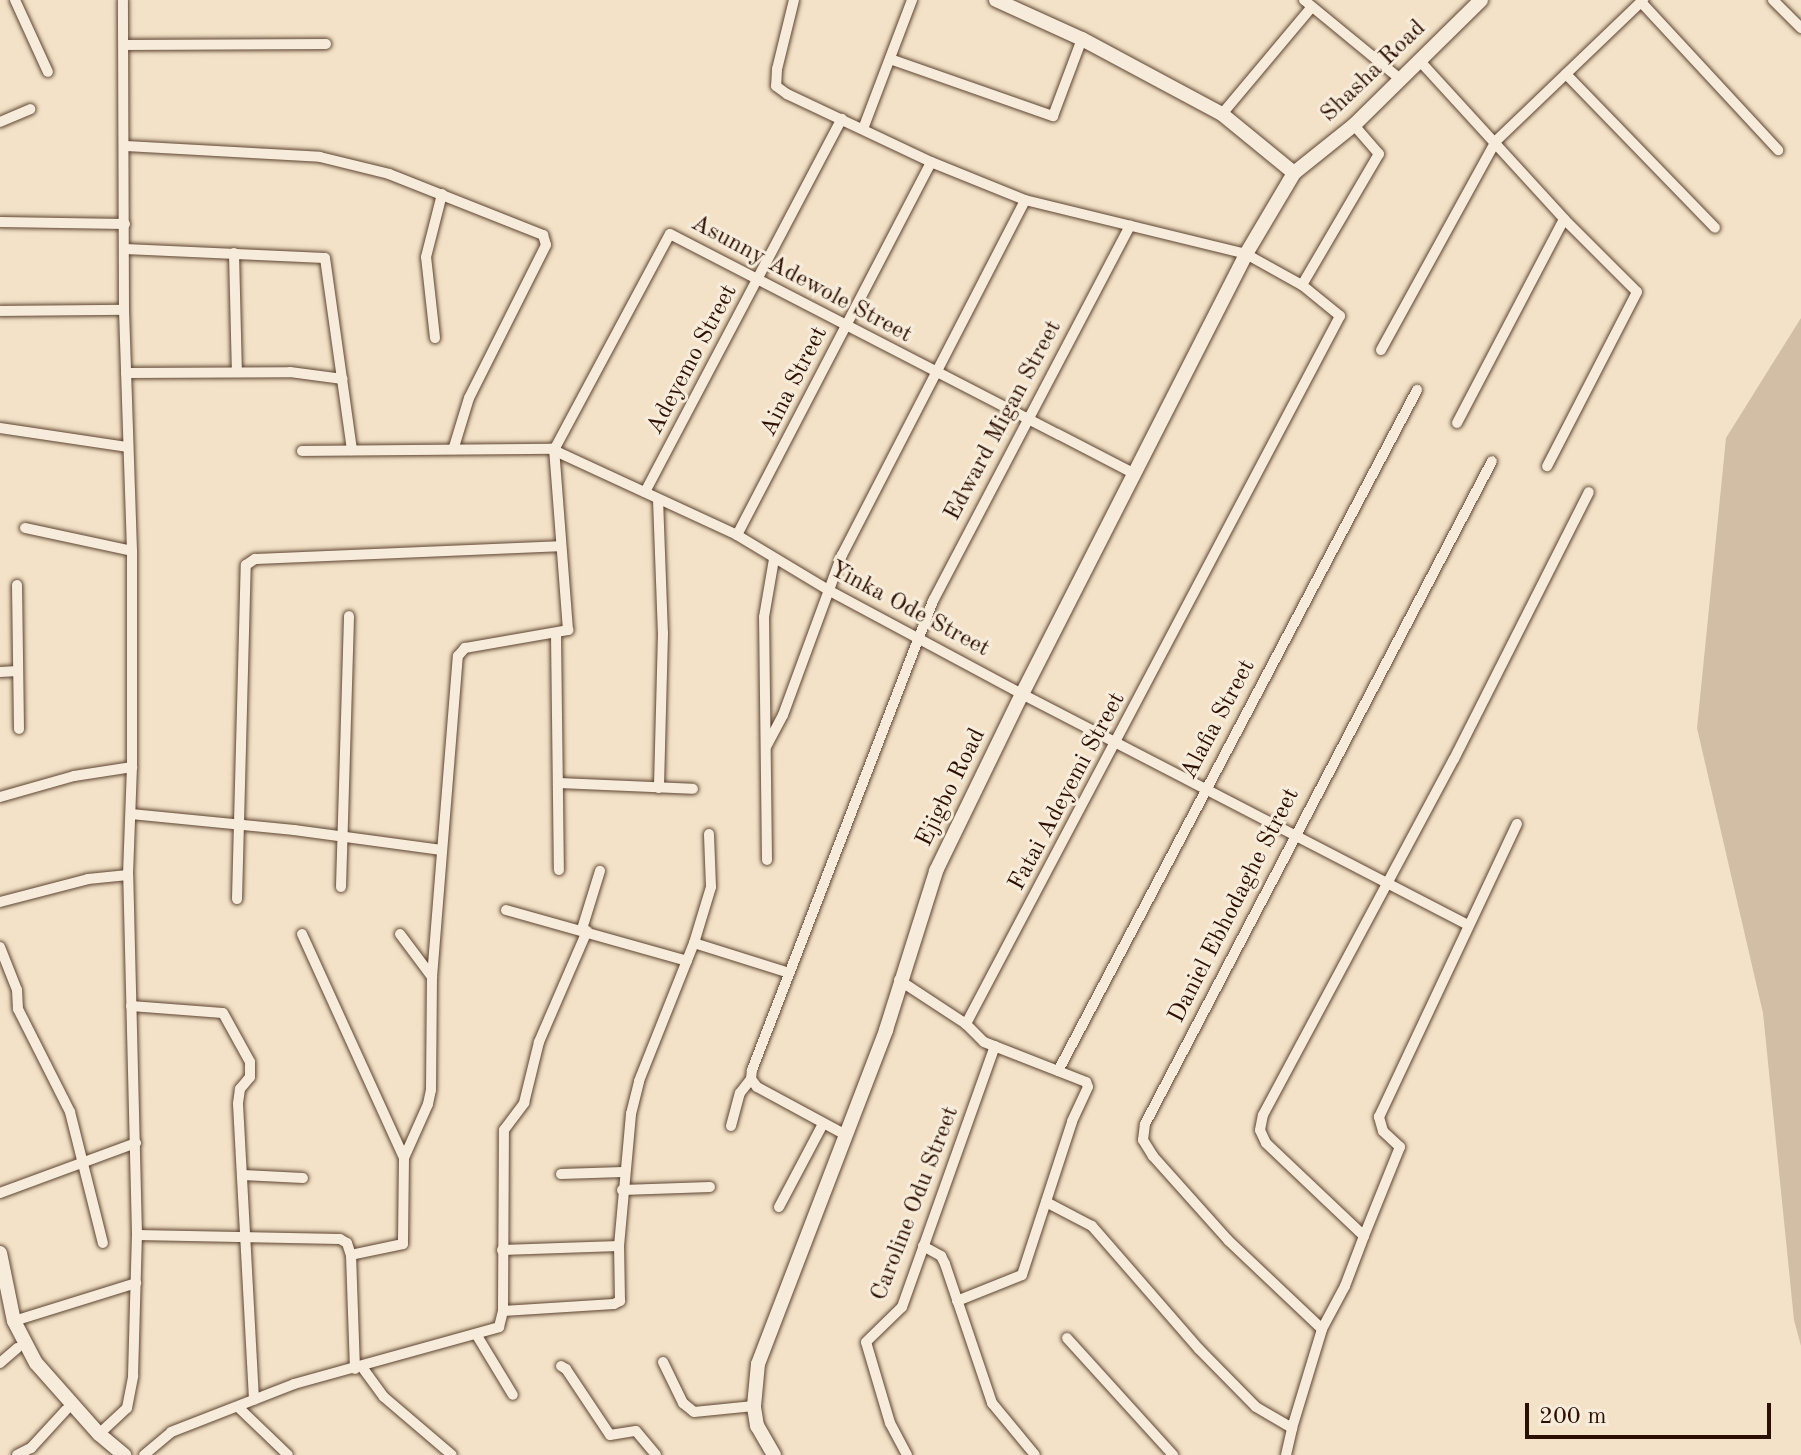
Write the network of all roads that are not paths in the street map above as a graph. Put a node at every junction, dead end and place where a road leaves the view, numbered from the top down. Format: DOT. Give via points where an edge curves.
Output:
graph roads {
  1 [pos="15,0"];
  2 [pos="123,0"];
  3 [pos="794,0"];
  4 [pos="912,0"];
  5 [pos="996,0"];
  6 [pos="1481,0"];
  7 [pos="1773,0"];
  8 [pos="1642,1"];
  9 [pos="1307,4"];
  10 [pos="1801,28"];
  11 [pos="1082,39"];
  12 [pos="326,44"];
  13 [pos="125,45"];
  14 [pos="890,59"];
  15 [pos="1419,60"];
  16 [pos="48,72"];
  17 [pos="1566,74"];
  18 [pos="1399,78"];
  19 [pos="30,109"];
  20 [pos="1222,114"];
  21 [pos="842,119"];
  22 [pos="0,122"];
  23 [pos="1354,125"];
  24 [pos="863,129"];
  25 [pos="1496,141"];
  26 [pos="126,146"];
  27 [pos="1778,150"];
  28 [pos="931,162"];
  29 [pos="1294,173"];
  30 [pos="442,194"];
  31 [pos="1025,200"];
  32 [pos="1564,219"];
  33 [pos="0,222"];
  34 [pos="125,224"];
  35 [pos="1130,226"];
  36 [pos="1715,228"];
  37 [pos="125,249"];
  38 [pos="234,253"];
  39 [pos="1246,254"];
  40 [pos="757,280"];
  41 [pos="1302,285"];
  42 [pos="124,310"];
  43 [pos="0,311"];
  44 [pos="846,327"];
  45 [pos="435,338"];
  46 [pos="1381,350"];
  47 [pos="237,372"];
  48 [pos="126,373"];
  49 [pos="936,374"];
  50 [pos="343,379"];
  51 [pos="1417,390"];
  52 [pos="1026,419"];
  53 [pos="1457,423"];
  54 [pos="0,428"];
  55 [pos="127,447"];
  56 [pos="454,447"];
  57 [pos="352,450"];
  58 [pos="554,450"];
  59 [pos="302,451"];
  60 [pos="1492,461"];
  61 [pos="1547,466"];
  62 [pos="1133,473"];
  63 [pos="645,492"];
  64 [pos="1589,492"];
  65 [pos="658,499"];
  66 [pos="25,528"];
  67 [pos="737,535"];
  68 [pos="560,546"];
  69 [pos="132,551"];
  70 [pos="774,559"];
  71 [pos="17,585"];
  72 [pos="828,590"];
  73 [pos="349,616"];
  74 [pos="556,634"];
  75 [pos="917,637"];
  76 [pos="18,671"];
  77 [pos="0,672"];
  78 [pos="1022,694"];
  79 [pos="19,729"];
  80 [pos="1118,741"];
  81 [pos="766,747"];
  82 [pos="132,767"];
  83 [pos="558,783"];
  84 [pos="1205,787"];
  85 [pos="659,788"];
  86 [pos="693,789"];
  87 [pos="0,797"];
  88 [pos="131,814"];
  89 [pos="239,823"];
  90 [pos="1517,824"];
  91 [pos="709,834"];
  92 [pos="1294,835"];
  93 [pos="343,837"];
  94 [pos="442,850"];
  95 [pos="767,860"];
  96 [pos="559,870"];
  97 [pos="600,871"];
  98 [pos="128,875"];
  99 [pos="1386,881"];
  100 [pos="341,887"];
  101 [pos="237,899"];
  102 [pos="0,902"];
  103 [pos="506,910"];
  104 [pos="1468,925"];
  105 [pos="584,930"];
  106 [pos="302,934"];
  107 [pos="400,934"];
  108 [pos="694,943"];
  109 [pos="0,947"];
  110 [pos="687,961"];
  111 [pos="789,973"];
  112 [pos="432,977"];
  113 [pos="899,980"];
  114 [pos="131,1006"];
  115 [pos="966,1024"];
  116 [pos="995,1046"];
  117 [pos="1058,1071"];
  118 [pos="751,1079"];
  119 [pos="823,1124"];
  120 [pos="731,1126"];
  121 [pos="844,1134"];
  122 [pos="136,1143"];
  123 [pos="404,1158"];
  124 [pos="84,1160"];
  125 [pos="623,1172"];
  126 [pos="561,1174"];
  127 [pos="243,1175"];
  128 [pos="303,1178"];
  129 [pos="710,1187"];
  130 [pos="622,1190"];
  131 [pos="0,1193"];
  132 [pos="1046,1202"];
  133 [pos="779,1207"];
  134 [pos="137,1235"];
  135 [pos="244,1235"];
  136 [pos="1364,1236"];
  137 [pos="103,1243"];
  138 [pos="619,1246"];
  139 [pos="923,1246"];
  140 [pos="502,1250"];
  141 [pos="0,1253"];
  142 [pos="351,1255"];
  143 [pos="136,1283"];
  144 [pos="0,1298"];
  145 [pos="957,1301"];
  146 [pos="503,1311"];
  147 [pos="14,1321"];
  148 [pos="1322,1329"];
  149 [pos="476,1334"];
  150 [pos="1067,1338"];
  151 [pos="17,1348"];
  152 [pos="663,1362"];
  153 [pos="0,1363"];
  154 [pos="561,1366"];
  155 [pos="359,1368"];
  156 [pos="513,1395"];
  157 [pos="254,1400"];
  158 [pos="754,1406"];
  159 [pos="238,1407"];
  160 [pos="66,1410"];
  161 [pos="1292,1428"];
  162 [pos="99,1434"];
  163 [pos="17,1455"];
  164 [pos="111,1455"];
  165 [pos="124,1455"];
  166 [pos="144,1455"];
  167 [pos="288,1455"];
  168 [pos="452,1455"];
  169 [pos="656,1455"];
  170 [pos="774,1455"];
  171 [pos="907,1455"];
  172 [pos="1035,1455"];
  173 [pos="1173,1455"];
  174 [pos="1286,1455"];
  1 -- 16 [label="street"];
  2 -- 13 [label="street"];
  3 -- 21 [label="street, Fatai Adeyemi Street" via="776,86"];
  4 -- 14 [label="street"];
  5 -- 11 [label="street"];
  6 -- 15 [label="street, Shasha Road"];
  7 -- 10 [label="street"];
  8 -- 17 [label="street"];
  8 -- 27 [label="street"];
  9 -- 18 [label="street"];
  9 -- 20 [label="street"];
  11 -- 14 [label="street" via="1053,116"];
  11 -- 20 [label="street"];
  12 -- 13 [label="street"];
  13 -- 26 [label="street"];
  14 -- 24 [label="street"];
  15 -- 18 [label="street, Shasha Road"];
  15 -- 25 [label="street"];
  17 -- 25 [label="street"];
  17 -- 36 [label="street"];
  18 -- 23 [label="street, Shasha Road"];
  19 -- 22 [label="street"];
  20 -- 29 [label="street"];
  21 -- 24 [label="street, Fatai Adeyemi Street"];
  21 -- 40 [label="street, Adeyemo Street"];
  23 -- 29 [label="street, Shasha Road"];
  23 -- 41 [label="street" via="1379,154"];
  24 -- 28 [label="street, Fatai Adeyemi Street"];
  25 -- 32 [label="street"];
  25 -- 46 [label="street"];
  26 -- 30 [label="street" via="308,154 389,174"];
  26 -- 34 [label="street"];
  28 -- 31 [label="street, Fatai Adeyemi Street"];
  28 -- 44 [label="street, Aina Street"];
  29 -- 39 [label="street, Ejigbo Road"];
  30 -- 45 [label="street" via="426,257"];
  30 -- 56 [label="street" via="546,240 469,398"];
  31 -- 35 [label="street, Fatai Adeyemi Street"];
  31 -- 49 [label="street"];
  32 -- 53 [label="street"];
  32 -- 61 [label="street" via="1637,292"];
  33 -- 34 [label="street"];
  34 -- 37 [label="street"];
  35 -- 39 [label="street, Fatai Adeyemi Street"];
  35 -- 52 [label="street, Edward Migan Street"];
  37 -- 38 [label="street"];
  37 -- 42 [label="street"];
  38 -- 47 [label="street"];
  38 -- 50 [label="street" via="325,258"];
  39 -- 41 [label="street, Fatai Adeyemi Street"];
  39 -- 62 [label="street, Ejigbo Road"];
  40 -- 44 [label="street, Asunny Adewole Street"];
  40 -- 58 [label="street, Asunny Adewole Street" via="670,234"];
  40 -- 63 [label="street, Adeyemo Street"];
  41 -- 80 [label="street, Fatai Adeyemi Street" via="1340,316"];
  42 -- 43 [label="street"];
  42 -- 48 [label="street"];
  44 -- 49 [label="street, Asunny Adewole Street"];
  44 -- 67 [label="street, Aina Street"];
  47 -- 48 [label="street"];
  47 -- 50 [label="street"];
  48 -- 55 [label="street"];
  49 -- 52 [label="street, Asunny Adewole Street"];
  49 -- 72 [label="street"];
  50 -- 57 [label="street"];
  51 -- 84 [label="street, Alafia Street"];
  52 -- 62 [label="street, Asunny Adewole Street"];
  52 -- 75 [label="street, Edward Migan Street"];
  54 -- 55 [label="street"];
  55 -- 69 [label="street"];
  56 -- 57 [label="street, Yinka Ode Street"];
  56 -- 58 [label="street, Yinka Ode Street"];
  57 -- 59 [label="street, Yinka Ode Street"];
  58 -- 63 [label="street, Yinka Ode Street"];
  58 -- 68 [label="street"];
  60 -- 92 [label="street, Daniel Ebhodaghe Street"];
  62 -- 78 [label="street, Ejigbo Road"];
  63 -- 65 [label="street, Yinka Ode Street"];
  64 -- 99 [label="street"];
  65 -- 67 [label="street, Yinka Ode Street"];
  65 -- 85 [label="street" via="663,633"];
  66 -- 69 [label="street"];
  67 -- 70 [label="street, Yinka Ode Street"];
  68 -- 74 [label="street" via="568,630"];
  68 -- 89 [label="street" via="255,559 246,565"];
  69 -- 82 [label="street"];
  70 -- 72 [label="street, Yinka Ode Street"];
  70 -- 81 [label="street" via="764,617"];
  71 -- 76 [label="street"];
  72 -- 75 [label="street, Yinka Ode Street"];
  72 -- 81 [label="street" via="783,715"];
  73 -- 93 [label="street"];
  74 -- 83 [label="street"];
  74 -- 94 [label="street" via="460,651"];
  75 -- 78 [label="street, Yinka Ode Street"];
  75 -- 111 [label="street, Edward Migan Street"];
  76 -- 77 [label="street"];
  76 -- 79 [label="street"];
  78 -- 80 [label="street, Yinka Ode Street"];
  78 -- 113 [label="street, Ejigbo Road" via="936,871"];
  80 -- 84 [label="street, Yinka Ode Street"];
  80 -- 115 [label="street, Fatai Adeyemi Street"];
  81 -- 95 [label="street"];
  82 -- 87 [label="street" via="74,776"];
  82 -- 88 [label="street"];
  83 -- 85 [label="street"];
  83 -- 96 [label="street"];
  84 -- 92 [label="street, Yinka Ode Street"];
  84 -- 117 [label="street, Alafia Street"];
  85 -- 86 [label="street"];
  88 -- 89 [label="street"];
  88 -- 98 [label="street"];
  89 -- 93 [label="street"];
  89 -- 101 [label="street"];
  90 -- 104 [label="street"];
  91 -- 108 [label="street" via="711,884"];
  92 -- 99 [label="street, Yinka Ode Street"];
  92 -- 148 [label="street, Daniel Ebhodaghe Street" via="1145,1124 1143,1140 1228,1240"];
  93 -- 94 [label="street"];
  93 -- 100 [label="street"];
  94 -- 112 [label="street"];
  97 -- 105 [label="street"];
  98 -- 102 [label="street" via="88,879"];
  98 -- 114 [label="street"];
  99 -- 104 [label="street, Yinka Ode Street"];
  99 -- 136 [label="street" via="1263,1115 1260,1130 1266,1143"];
  103 -- 105 [label="street"];
  104 -- 136 [label="street" via="1379,1117 1383,1131 1400,1147"];
  105 -- 110 [label="street"];
  105 -- 140 [label="street" via="539,1042 524,1103 504,1130"];
  106 -- 123 [label="street"];
  107 -- 112 [label="street"];
  108 -- 110 [label="street"];
  108 -- 111 [label="street"];
  109 -- 124 [label="street" via="17,990 18,1009 70,1112"];
  110 -- 125 [label="street" via="639,1081"];
  111 -- 118 [label="street, Edward Migan Street"];
  112 -- 123 [label="street" via="431,1090"];
  113 -- 115 [label="street"];
  113 -- 121 [label="street, Ejigbo Road" via="886,1030"];
  114 -- 122 [label="street"];
  114 -- 127 [label="street" via="223,1013 250,1062 250,1077 240,1089 238,1104"];
  115 -- 116 [label="street" via="976,1037"];
  116 -- 117 [label="street"];
  116 -- 139 [label="street, Caroline Odu Street"];
  117 -- 132 [label="street" via="1088,1087"];
  118 -- 119 [label="street"];
  118 -- 120 [label="street, Edward Migan Street" via="740,1093"];
  119 -- 121 [label="street"];
  119 -- 133 [label="street"];
  121 -- 158 [label="street, Ejigbo Road" via="758,1364"];
  122 -- 124 [label="street"];
  122 -- 134 [label="street"];
  123 -- 142 [label="street" via="403,1244"];
  124 -- 131 [label="street"];
  124 -- 137 [label="street"];
  125 -- 126 [label="street"];
  125 -- 130 [label="street"];
  127 -- 128 [label="street"];
  127 -- 135 [label="street"];
  129 -- 130 [label="street"];
  130 -- 138 [label="street"];
  132 -- 145 [label="street" via="1022,1275"];
  132 -- 161 [label="street" via="1092,1226 1256,1407"];
  134 -- 135 [label="street"];
  134 -- 143 [label="street"];
  135 -- 142 [label="street" via="340,1239"];
  135 -- 157 [label="street"];
  136 -- 148 [label="street"];
  138 -- 140 [label="street"];
  138 -- 146 [label="street" via="618,1303"];
  139 -- 145 [label="street" via="941,1256"];
  139 -- 171 [label="street, Caroline Odu Street" via="902,1307 865,1348 890,1423"];
  140 -- 146 [label="street"];
  141 -- 147 [label="street"];
  142 -- 155 [label="street"];
  143 -- 147 [label="street"];
  143 -- 162 [label="street" via="127,1408"];
  144 -- 151 [label="street"];
  145 -- 172 [label="street" via="992,1403"];
  146 -- 149 [label="street" via="499,1327"];
  147 -- 162 [label="street" via="36,1363"];
  148 -- 161 [label="street"];
  149 -- 155 [label="street"];
  149 -- 156 [label="street"];
  150 -- 173 [label="street"];
  151 -- 153 [label="street"];
  151 -- 160 [label="street"];
  152 -- 158 [label="street" via="683,1403 694,1412"];
  154 -- 169 [label="street" via="610,1435 636,1431"];
  155 -- 157 [label="street"];
  155 -- 168 [label="street" via="384,1397"];
  157 -- 159 [label="street"];
  158 -- 170 [label="street, Ejigbo Road" via="757,1426"];
  159 -- 166 [label="street" via="171,1432"];
  159 -- 167 [label="street"];
  160 -- 163 [label="street" via="31,1448"];
  160 -- 164 [label="street"];
  161 -- 174 [label="street"];
  162 -- 165 [label="street"];
}
